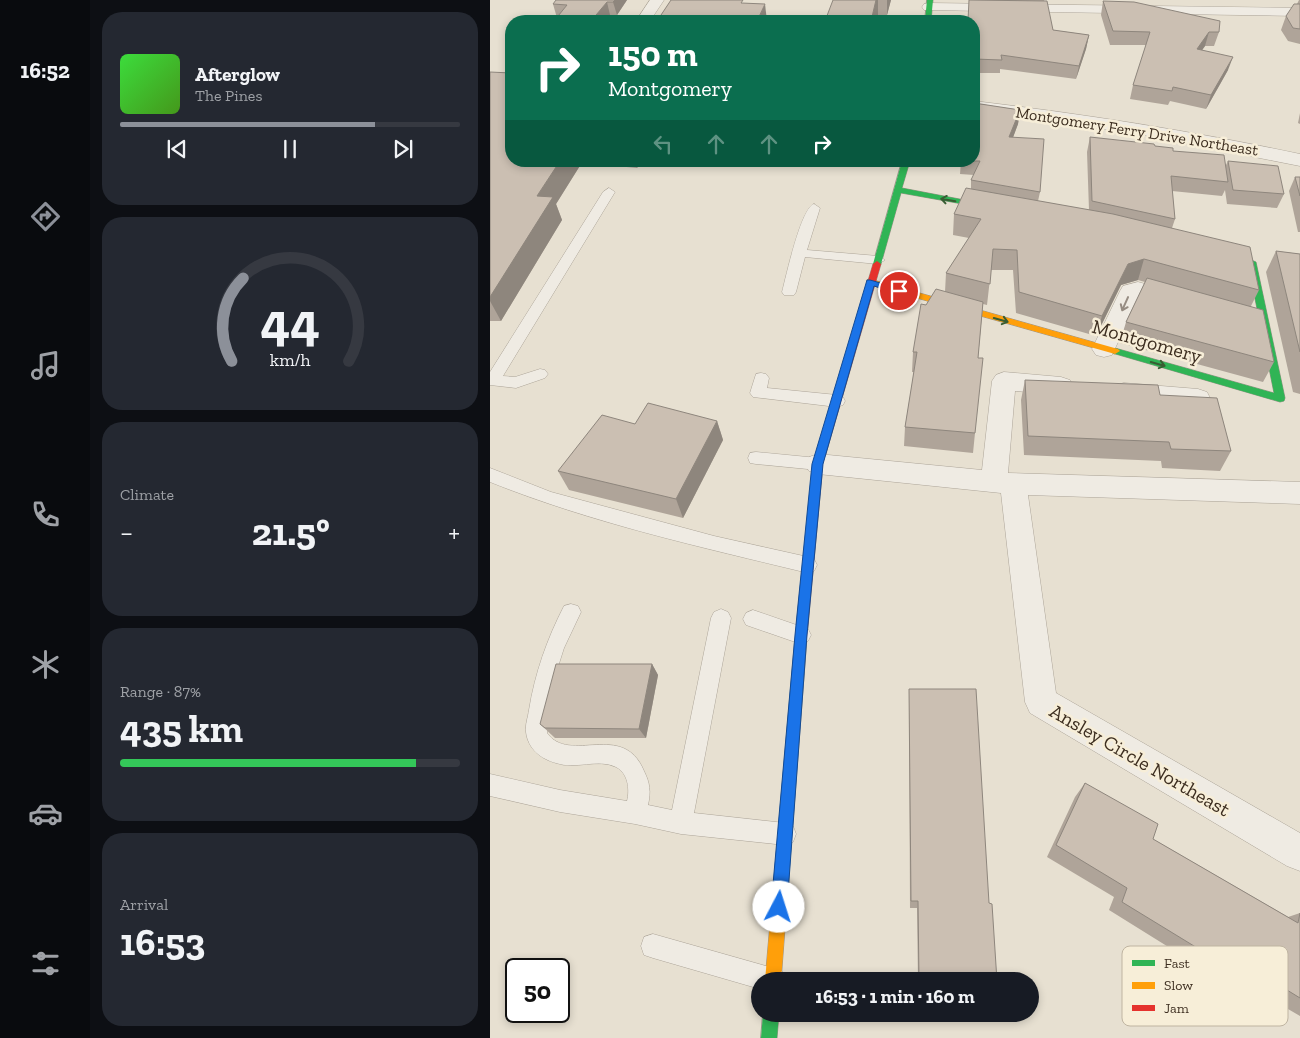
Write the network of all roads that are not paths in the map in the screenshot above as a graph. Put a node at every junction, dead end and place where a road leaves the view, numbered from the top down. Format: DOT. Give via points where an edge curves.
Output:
graph roads {
  1 [pos="657,0"];
  2 [pos="929,9"];
  3 [pos="1300,12"];
  4 [pos="647,15"];
  5 [pos="980,107"];
  6 [pos="1300,160"];
  7 [pos="905,167"];
  8 [pos="899,190"];
  9 [pos="610,192"];
  10 [pos="814,208"];
  11 [pos="1004,210"];
  12 [pos="800,253"];
  13 [pos="1233,257"];
  14 [pos="878,260"];
  15 [pos="870,282"];
  16 [pos="789,292"];
  17 [pos="1192,304"];
  18 [pos="1104,349"];
  19 [pos="540,374"];
  20 [pos="761,378"];
  21 [pos="492,383"];
  22 [pos="1198,398"];
  23 [pos="837,402"];
  24 [pos="756,458"];
  25 [pos="818,464"];
  26 [pos="490,475"];
  27 [pos="1004,483"];
  28 [pos="1300,493"];
  29 [pos="808,565"];
  30 [pos="571,612"];
  31 [pos="722,618"];
  32 [pos="752,619"];
  33 [pos="801,635"];
  34 [pos="490,785"];
  35 [pos="635,813"];
  36 [pos="681,823"];
  37 [pos="785,834"];
  38 [pos="1300,853"];
  39 [pos="653,946"];
  40 [pos="774,972"];
  41 [pos="751,974"];
  42 [pos="770,1022"];
  43 [pos="769,1038"];
  1 -- 4 [label="street"];
  2 -- 3 [label="street"];
  5 -- 6 [label="street, Montgomery Ferry Drive Northeast" via="1160,131"];
  7 -- 8 [label="main road"];
  11 -- 8 [label="main road, one-way"];
  8 -- 14 [label="main road"];
  9 -- 21 [label="lane"];
  10 -- 12 [label="lane"];
  12 -- 14 [label="lane"];
  12 -- 16 [label="lane"];
  18 -- 13 [label="main road, Montgomery, one-way" via="1280,398 1256,322 1252,262"];
  14 -- 15 [label="main road"];
  15 -- 18 [label="main road, Montgomery, one-way"];
  15 -- 23 [label="main road"];
  17 -- 18 [label="street, one-way" via="1138,289 1131,291"];
  19 -- 21 [label="lane" via="516,383"];
  20 -- 23 [label="lane" via="758,393"];
  22 -- 27 [label="street, Ansley Circle Northeast" via="1004,382"];
  23 -- 25 [label="main road"];
  24 -- 25 [label="lane"];
  25 -- 27 [label="street"];
  25 -- 29 [label="main road"];
  26 -- 29 [label="lane" via="548,498"];
  27 -- 28 [label="street"];
  27 -- 38 [label="street, Ansley Circle Northeast" via="1041,702"];
  29 -- 33 [label="main road"];
  30 -- 35 [label="lane" via="556,640 541,694 536,732 544,746 560,754 614,754 629,762 641,789"];
  31 -- 36 [label="lane"];
  32 -- 33 [label="lane"];
  33 -- 37 [label="main road"];
  34 -- 35 [label="lane" via="560,802"];
  35 -- 36 [label="lane"];
  36 -- 37 [label="lane"];
  37 -- 40 [label="main road"];
  39 -- 41 [label="lane"];
  42 -- 43 [label="main road"];
}
